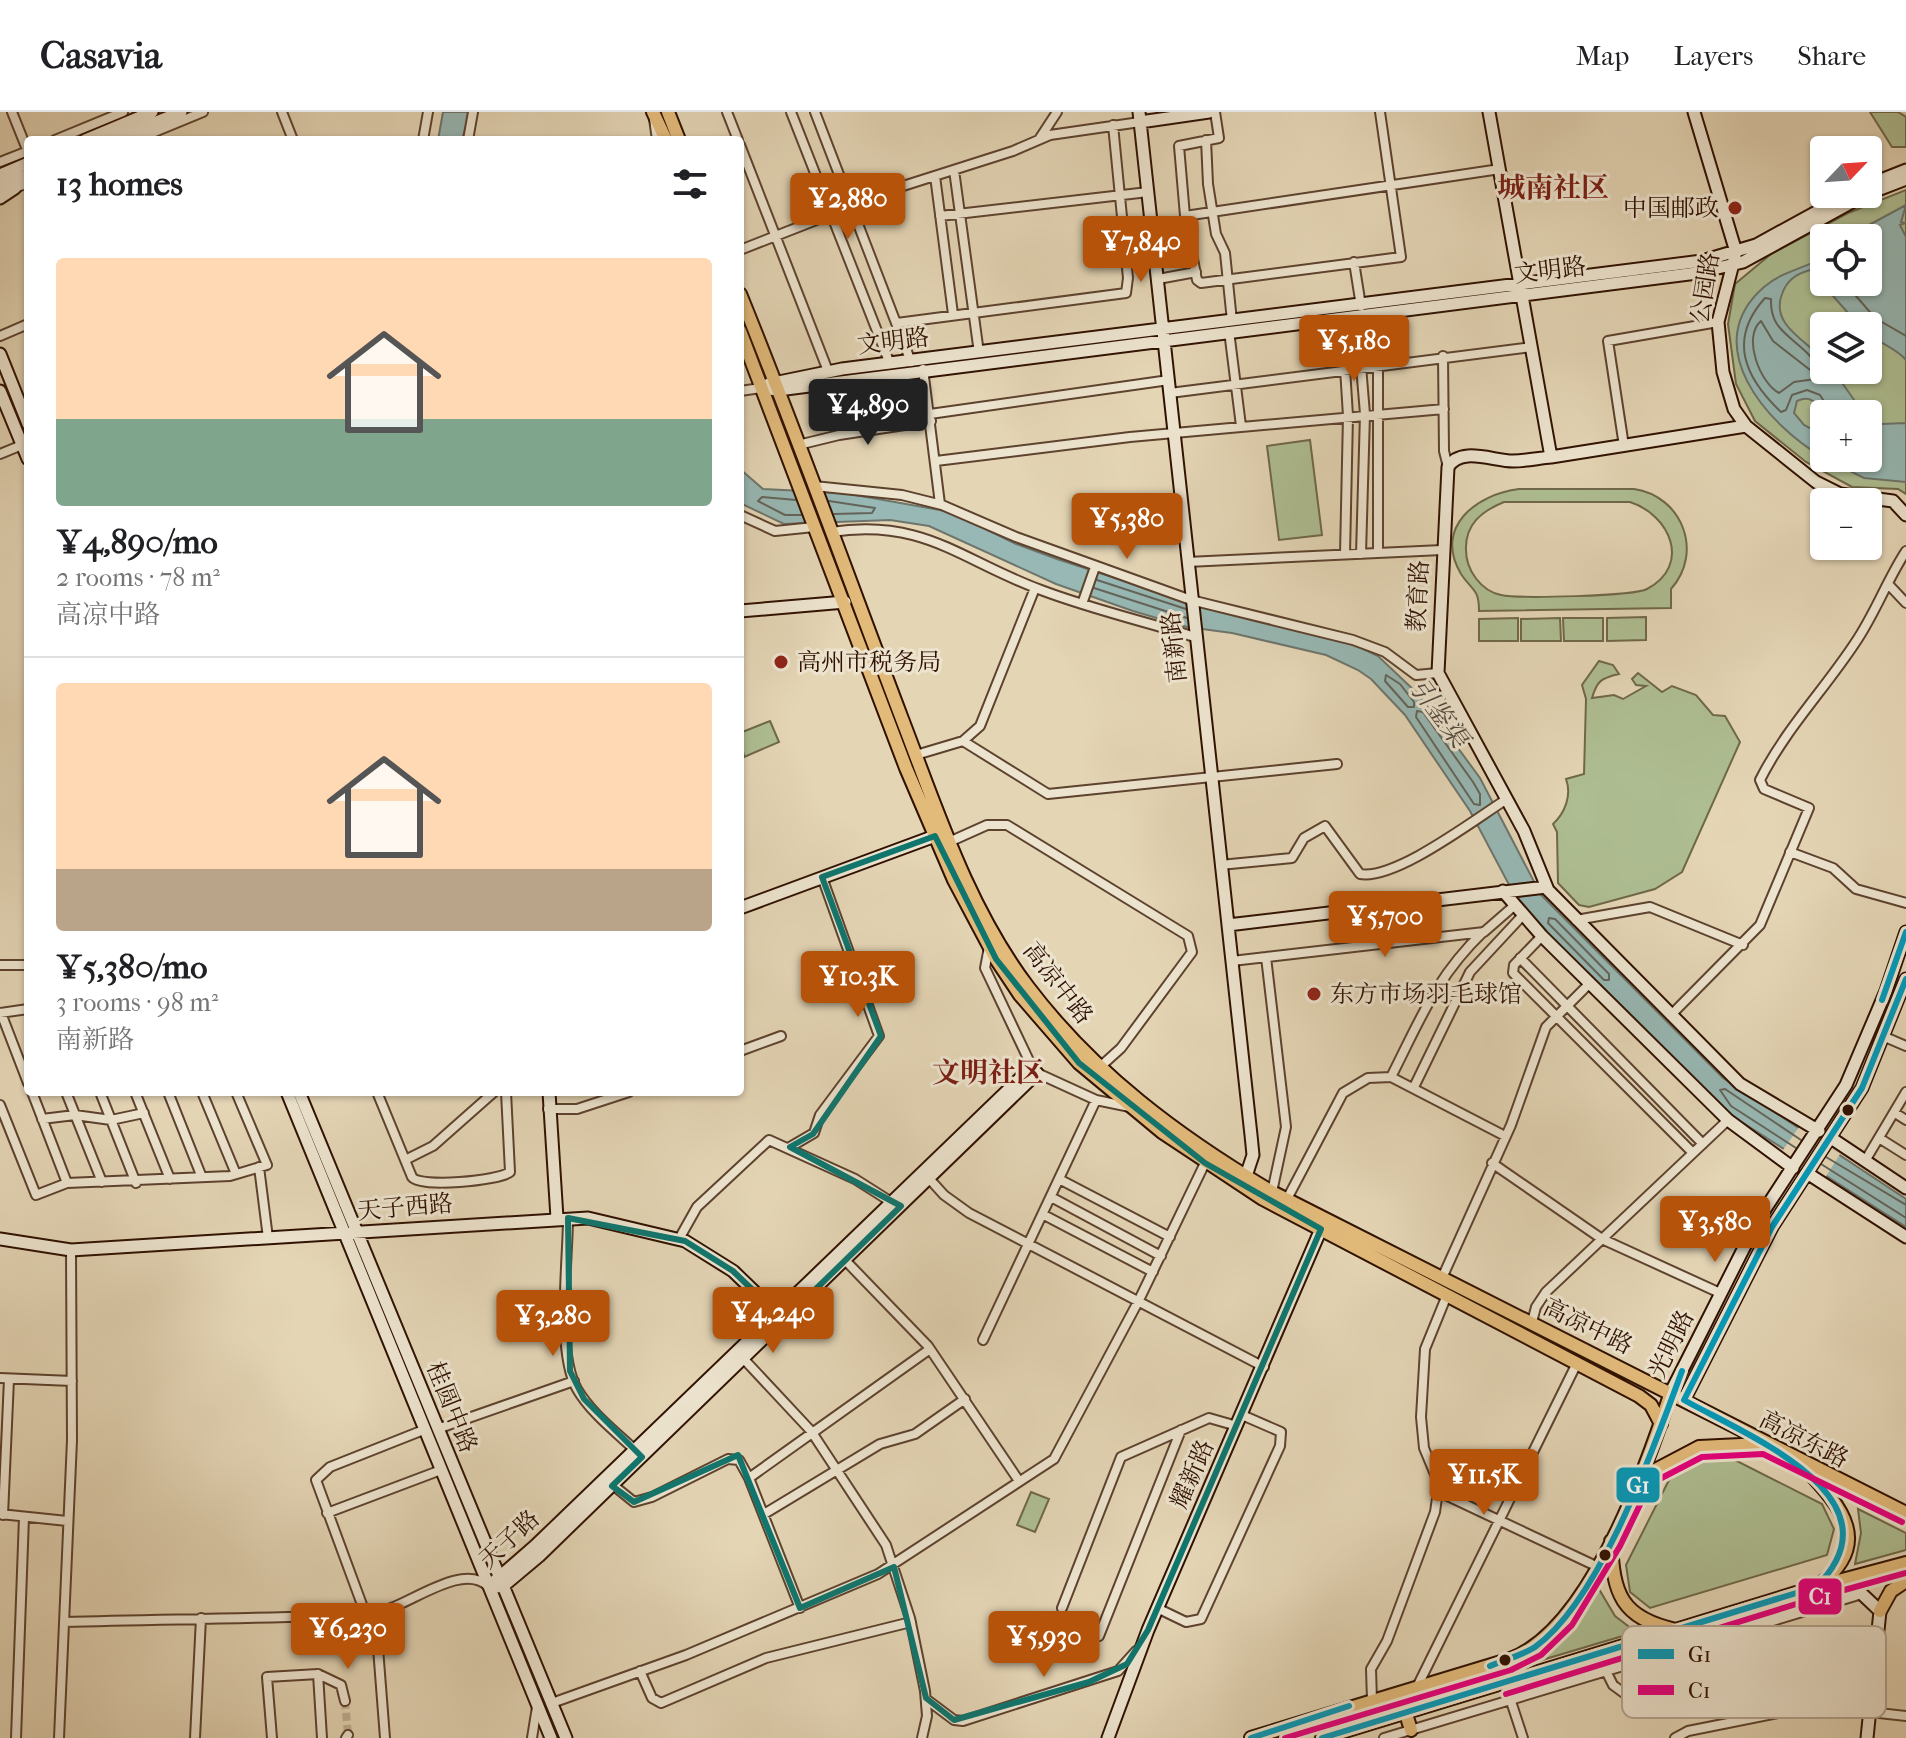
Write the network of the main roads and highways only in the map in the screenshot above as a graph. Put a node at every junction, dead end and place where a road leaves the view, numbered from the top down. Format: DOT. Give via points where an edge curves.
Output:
graph roads {
  1 [pos="668,112"];
  2 [pos="654,113"];
  3 [pos="664,136"];
  4 [pos="677,136"];
  5 [pos="744,304"];
  6 [pos="744,342"];
  7 [pos="807,470"];
  8 [pos="793,474"];
  9 [pos="994,944"];
  10 [pos="1563,1338"];
  11 [pos="1556,1351"];
  12 [pos="1671,1392"];
  13 [pos="1684,1400"];
  14 [pos="1661,1424"];
  15 [pos="1765,1444"];
  16 [pos="1802,1463"];
  17 [pos="1642,1477"];
  18 [pos="1906,1513"];
  19 [pos="1611,1541"];
  20 [pos="1906,1563"];
  21 [pos="1906,1581"];
  22 [pos="1816,1587"];
  23 [pos="1880,1611"];
  24 [pos="1660,1626"];
  25 [pos="1692,1626"];
  26 [pos="1622,1648"];
  27 [pos="1368,1701"];
  28 [pos="1406,1714"];
  29 [pos="1371,1724"];
  30 [pos="1411,1730"];
  31 [pos="1251,1738"];
  32 [pos="1322,1738"];
  1 -- 4 [label="main road"];
  2 -- 3 [label="main road"];
  5 -- 7 [label="main road, 高凉中路"];
  6 -- 8 [label="main road, 高凉中路"];
  7 -- 8 [label="main road"];
  7 -- 9 [label="main road, 高凉中路" via="949,842"];
  8 -- 9 [label="main road, 高凉中路" via="935,836"];
  9 -- 10 [label="main road, 高凉中路" via="1100,1067 1180,1134 1272,1192"];
  9 -- 11 [label="main road, 高凉中路" via="1020,995 1058,1040 1131,1108 1205,1163"];
  10 -- 11 [label="main road"];
  10 -- 12 [label="main road, 高凉中路"];
  11 -- 14 [label="main road, 高凉中路" via="1645,1400"];
  12 -- 13 [label="main road, 高凉中路"];
  12 -- 14 [label="main road, 光明路"];
  13 -- 15 [label="main road, 高凉东路"];
  14 -- 17 [label="main road, 光明路"];
  15 -- 16 [label="main road, 高凉东路"];
  15 -- 17 [label="main road" via="1699,1447"];
  16 -- 18 [label="main road, 高凉东路"];
  16 -- 22 [label="main road" via="1830,1493 1848,1526 1843,1559"];
  17 -- 19 [label="main road, 光明路"];
  19 -- 24 [label="main road" via="1616,1588 1626,1606"];
  19 -- 27 [label="main road, 光明路" via="1555,1631 1528,1652"];
  20 -- 22 [label="main road"];
  21 -- 23 [label="main road" via="1891,1591"];
  22 -- 25 [label="main road"];
  26 -- 28 [label="main road"];
  27 -- 29 [label="main road"];
  27 -- 31 [label="main road, 光明路"];
  28 -- 29 [label="main road"];
  28 -- 30 [label="main road"];
  29 -- 32 [label="main road"];
}
